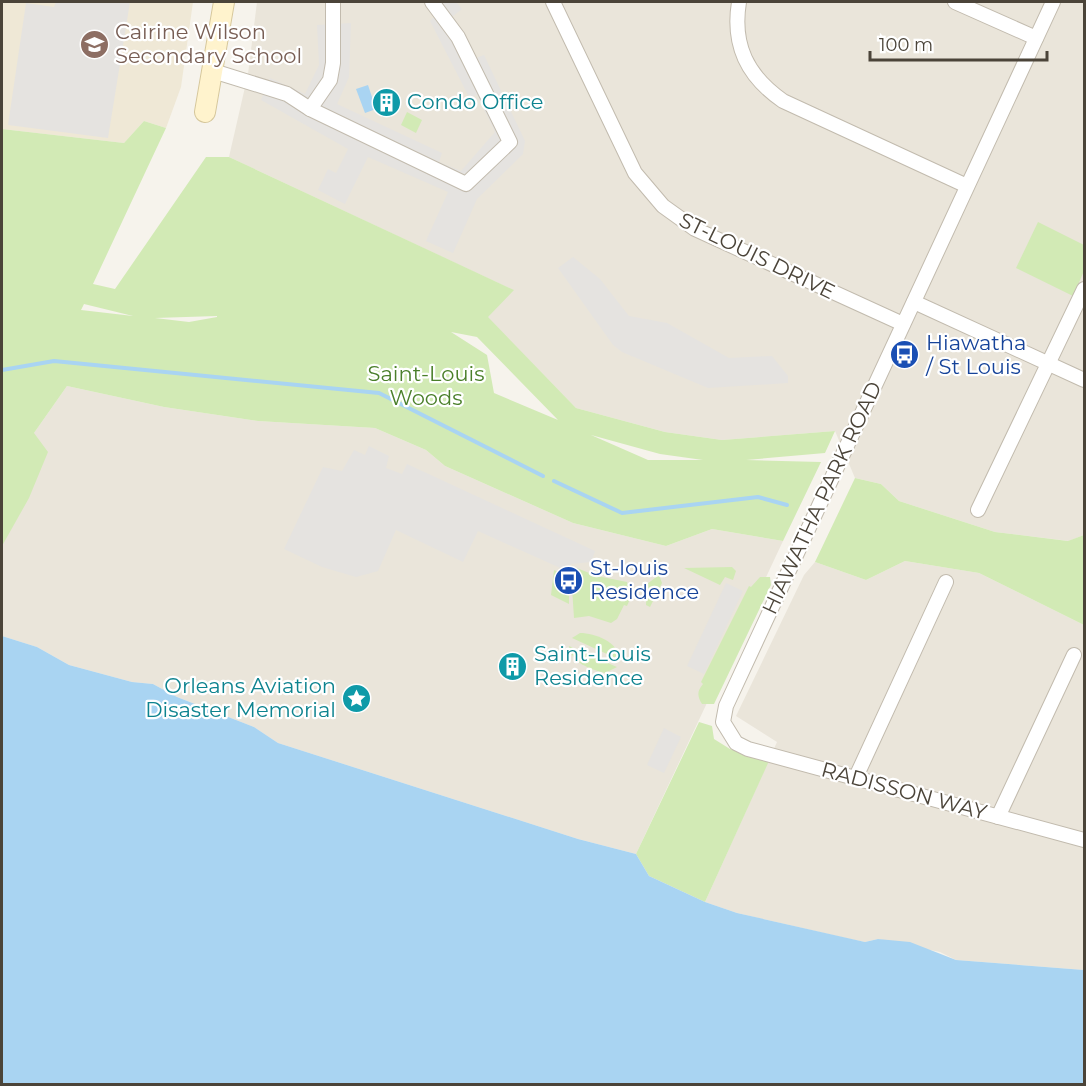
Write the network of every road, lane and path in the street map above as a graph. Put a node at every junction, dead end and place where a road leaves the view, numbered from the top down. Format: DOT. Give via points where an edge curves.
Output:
graph roads {
  1 [pos="224,2"];
  2 [pos="333,2"];
  3 [pos="432,2"];
  4 [pos="553,2"];
  5 [pos="739,2"];
  6 [pos="955,2"];
  7 [pos="1053,2"];
  8 [pos="1036,38"];
  9 [pos="213,71"];
  10 [pos="310,109"];
  11 [pos="205,112"];
  12 [pos="967,186"];
  13 [pos="1084,289"];
  14 [pos="914,302"];
  15 [pos="903,324"];
  16 [pos="1049,364"];
  17 [pos="1084,380"];
  18 [pos="978,510"];
  19 [pos="946,582"];
  20 [pos="1074,655"];
  21 [pos="728,735"];
  22 [pos="856,777"];
  23 [pos="998,817"];
  24 [pos="1084,840"];
  1 -- 9 [label="street"];
  2 -- 10 [label="street" via="330,80"];
  3 -- 10 [label="street" via="458,38 510,142 466,184"];
  4 -- 15 [label="street, ST-LOUIS DRIVE" via="635,173 663,206 695,229"];
  5 -- 12 [label="street" via="739,48 766,89 783,101"];
  6 -- 8 [label="street"];
  7 -- 8 [label="street, HIAWATHA PARK ROAD"];
  8 -- 12 [label="street, HIAWATHA PARK ROAD"];
  9 -- 10 [label="street" via="287,94"];
  9 -- 11 [label="street"];
  12 -- 14 [label="street, HIAWATHA PARK ROAD"];
  13 -- 16 [label="street"];
  14 -- 15 [label="street, HIAWATHA PARK ROAD"];
  14 -- 16 [label="street"];
  15 -- 21 [label="street, HIAWATHA PARK ROAD" via="726,706 723,722"];
  16 -- 17 [label="street"];
  16 -- 18 [label="street"];
  19 -- 22 [label="street"];
  20 -- 23 [label="street"];
  21 -- 22 [label="street, RADISSON WAY" via="748,749"];
  22 -- 23 [label="street, RADISSON WAY"];
  23 -- 24 [label="street, RADISSON WAY"];
}
